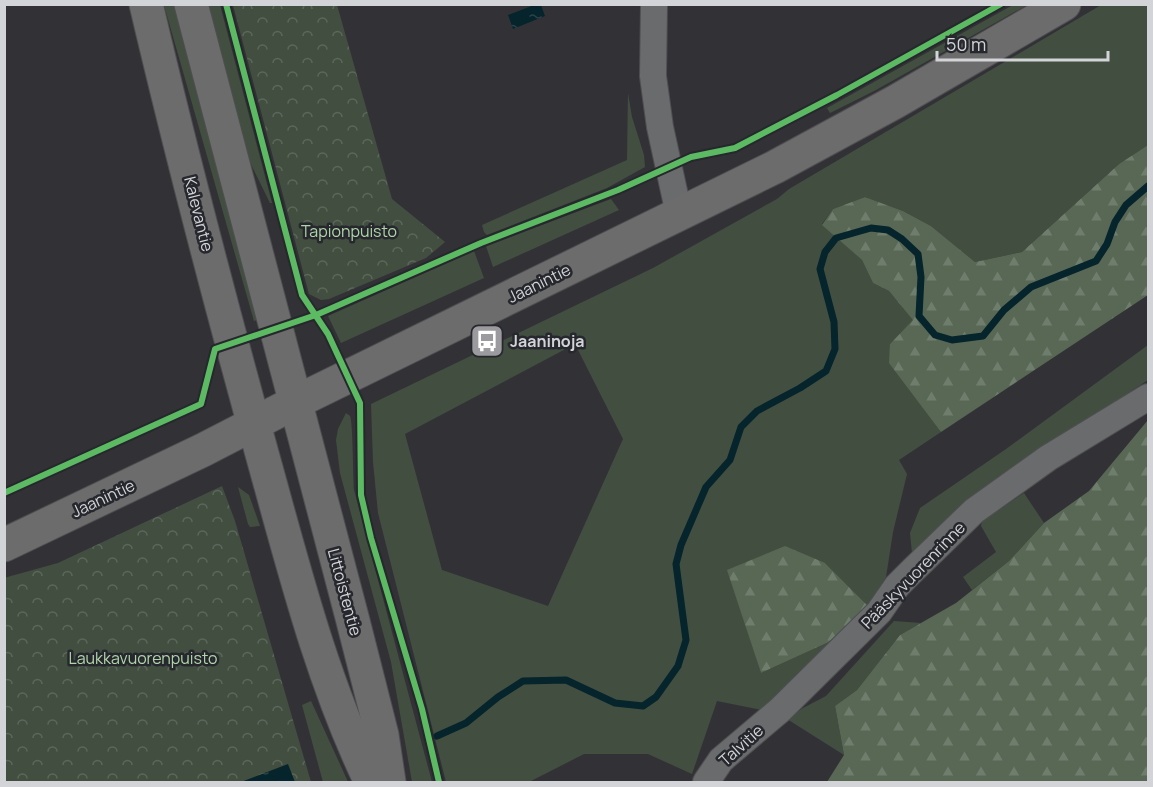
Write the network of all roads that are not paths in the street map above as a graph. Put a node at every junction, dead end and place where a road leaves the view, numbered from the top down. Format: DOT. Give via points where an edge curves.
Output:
graph roads {
  1 [pos="146,4"];
  2 [pos="191,4"];
  3 [pos="654,4"];
  4 [pos="1064,4"];
  5 [pos="679,214"];
  6 [pos="1149,397"];
  7 [pos="296,402"];
  8 [pos="254,423"];
  9 [pos="4,545"];
  10 [pos="780,710"];
  11 [pos="371,783"];
  12 [pos="389,783"];
  13 [pos="706,783"];
  1 -- 8 [label="main road, Kalevantie"];
  2 -- 7 [label="main road"];
  3 -- 5 [label="street" via="653,76"];
  4 -- 5 [label="main road, Jaanintie" via="895,102"];
  5 -- 7 [label="main road, Jaanintie"];
  6 -- 10 [label="street, Pääskyvuorenrinne" via="1048,458 974,512 897,586 879,612"];
  7 -- 8 [label="main road, Jaanintie"];
  7 -- 12 [label="main road, Littoistentie" via="382,735"];
  8 -- 9 [label="main road, Jaanintie"];
  8 -- 11 [label="main road" via="304,603 350,739"];
  10 -- 13 [label="street, Talvitie" via="721,760"];
}
